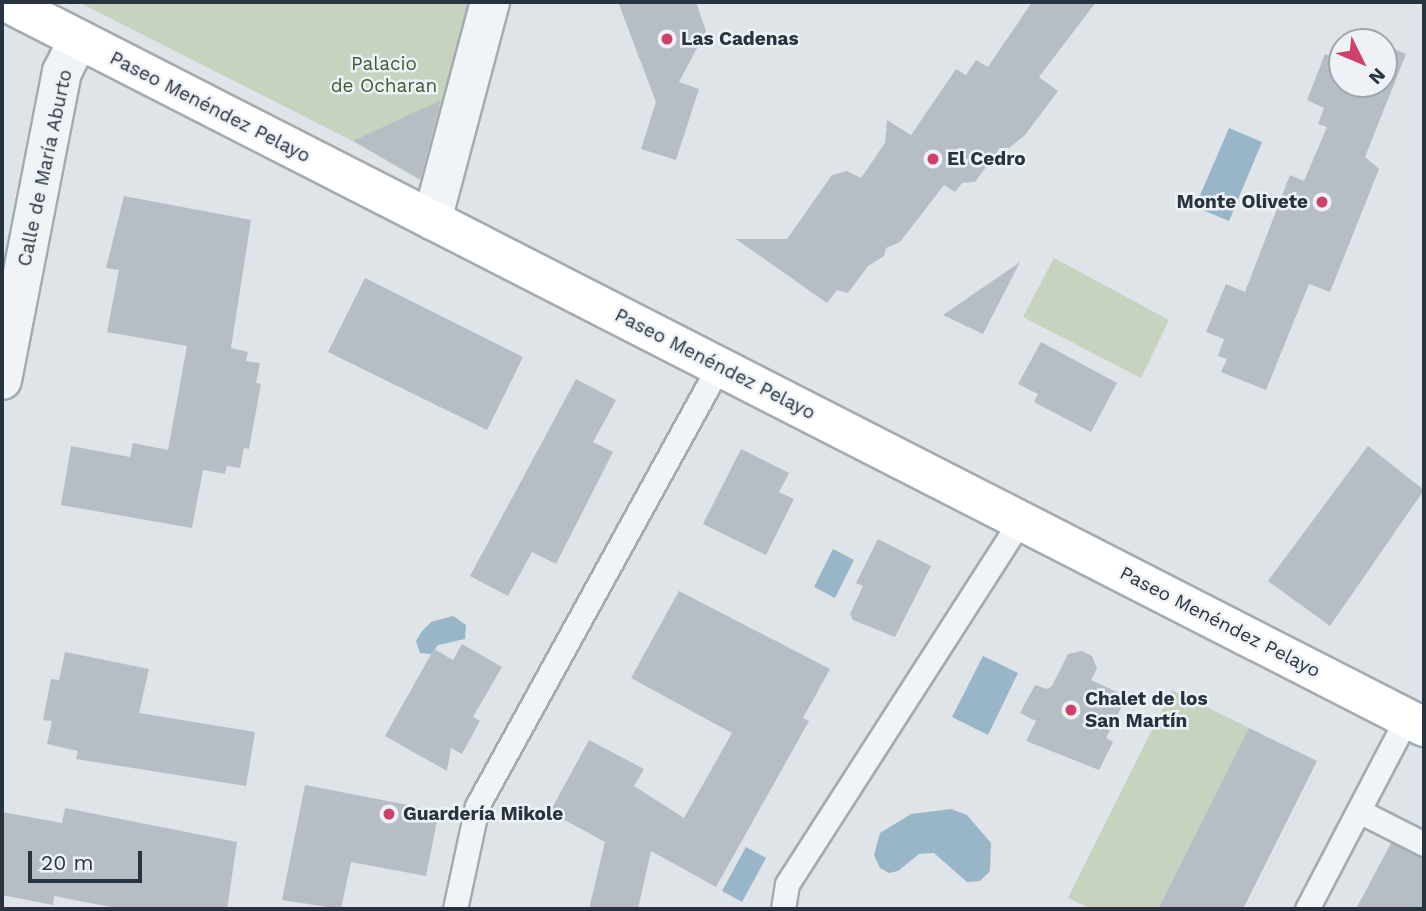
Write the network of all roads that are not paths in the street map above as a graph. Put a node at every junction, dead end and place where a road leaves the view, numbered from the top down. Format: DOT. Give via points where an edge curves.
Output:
graph roads {
  1 [pos="6,2"];
  2 [pos="490,2"];
  3 [pos="78,40"];
  4 [pos="432,220"];
  5 [pos="719,366"];
  6 [pos="2,380"];
  7 [pos="1020,520"];
  8 [pos="1416,722"];
  9 [pos="1359,811"];
  10 [pos="1424,844"];
  11 [pos="455,909"];
  12 [pos="783,909"];
  13 [pos="1307,909"];
  1 -- 3 [label="highway, Paseo Menéndez Pelayo"];
  2 -- 4 [label="street"];
  3 -- 4 [label="highway, Paseo Menéndez Pelayo"];
  3 -- 6 [label="street, Calle de María Aburto" via="62,72"];
  4 -- 5 [label="highway, Paseo Menéndez Pelayo"];
  5 -- 7 [label="highway, Paseo Menéndez Pelayo"];
  5 -- 11 [label="lane" via="477,806"];
  7 -- 8 [label="highway, Paseo Menéndez Pelayo"];
  7 -- 12 [label="lane" via="787,884"];
  8 -- 9 [label="lane"];
  9 -- 10 [label="lane"];
  9 -- 13 [label="lane"];
}
